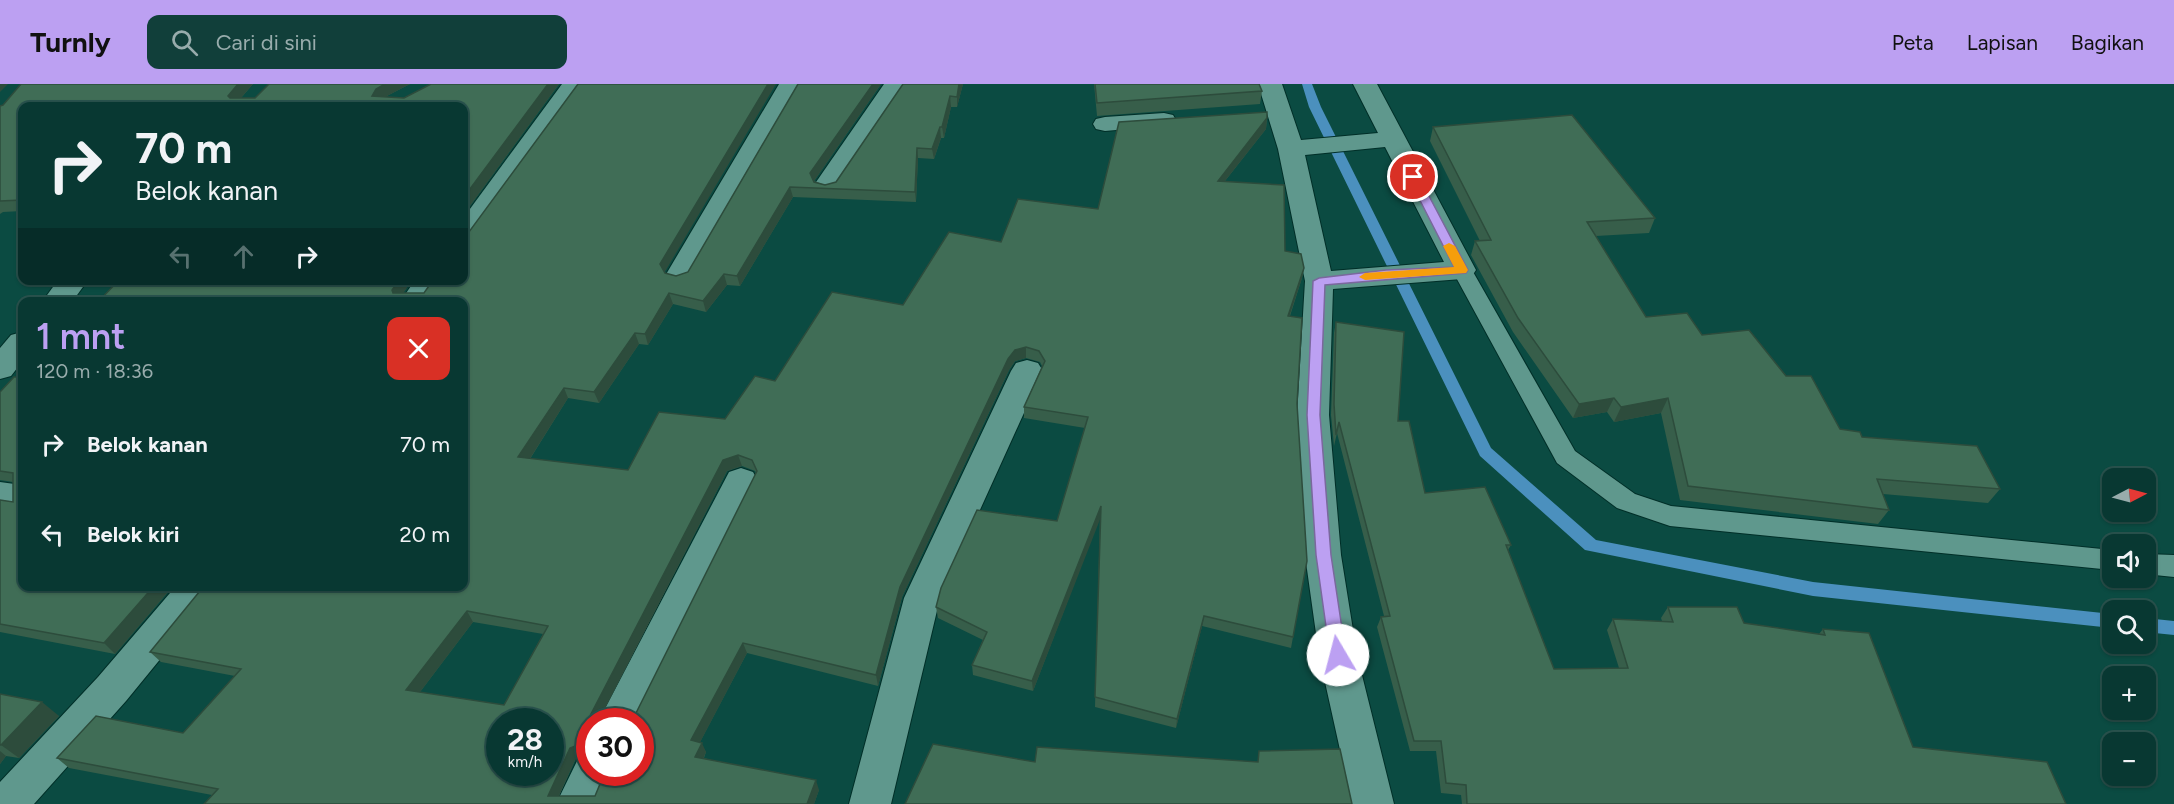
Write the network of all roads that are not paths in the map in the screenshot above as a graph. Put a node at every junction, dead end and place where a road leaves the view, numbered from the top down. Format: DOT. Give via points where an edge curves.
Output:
graph roads {
  1 [pos="574,84"];
  2 [pos="791,84"];
  3 [pos="896,84"];
  4 [pos="1365,84"];
  5 [pos="1268,104"];
  6 [pos="1186,118"];
  7 [pos="1106,124"];
  8 [pos="1394,139"];
  9 [pos="1306,147"];
  10 [pos="827,185"];
  11 [pos="468,230"];
  12 [pos="1462,270"];
  13 [pos="678,276"];
  14 [pos="1319,281"];
  15 [pos="70,285"];
  16 [pos="60,297"];
  17 [pos="18,347"];
  18 [pos="0,368"];
  19 [pos="1027,371"];
  20 [pos="741,481"];
  21 [pos="0,495"];
  22 [pos="18,497"];
  23 [pos="2102,559"];
  24 [pos="2156,565"];
  25 [pos="2174,566"];
  26 [pos="194,591"];
  27 [pos="625,708"];
  28 [pos="585,786"];
  29 [pos="7,804"];
  30 [pos="577,804"];
  31 [pos="870,804"];
  32 [pos="1373,804"];
  1 -- 11 [label="street"];
  2 -- 13 [label="street"];
  3 -- 10 [label="street"];
  4 -- 8 [label="street"];
  5 -- 9 [label="street"];
  6 -- 7 [label="street"];
  8 -- 9 [label="street"];
  8 -- 12 [label="street"];
  9 -- 14 [label="street"];
  12 -- 14 [label="street"];
  12 -- 23 [label="lane" via="1566,457 1626,501 1670,516"];
  14 -- 32 [label="street" via="1313,415 1323,555 1338,655"];
  15 -- 16 [label="street"];
  17 -- 18 [label="street"];
  19 -- 31 [label="street" via="922,598"];
  20 -- 27 [label="street"];
  21 -- 22 [label="street"];
  24 -- 25 [label="lane"];
  26 -- 29 [label="street" via="112,689"];
  28 -- 30 [label="street"];
}
